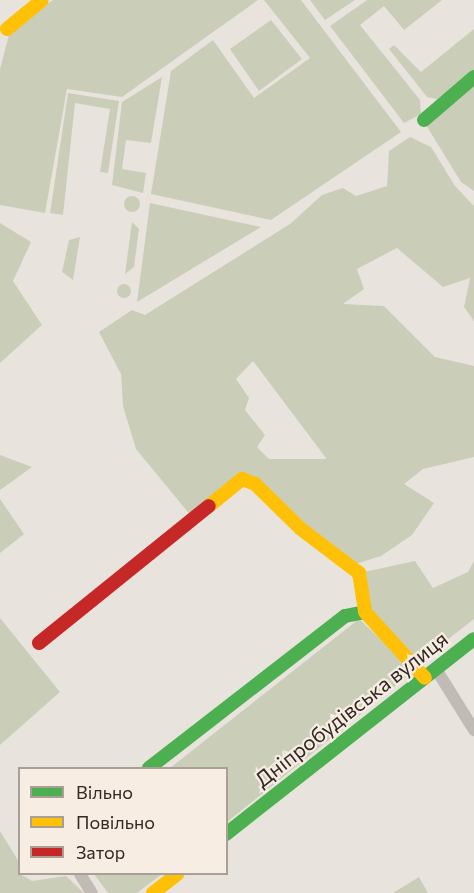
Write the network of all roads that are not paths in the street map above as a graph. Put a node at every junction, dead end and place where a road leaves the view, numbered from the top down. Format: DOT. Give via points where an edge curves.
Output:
graph roads {
  1 [pos="42,0"];
  2 [pos="7,29"];
  3 [pos="474,77"];
  4 [pos="424,120"];
  5 [pos="365,612"];
  6 [pos="474,639"];
  7 [pos="39,643"];
  8 [pos="430,674"];
  9 [pos="474,730"];
  10 [pos="150,767"];
  11 [pos="228,832"];
  12 [pos="81,875"];
  13 [pos="175,875"];
  14 [pos="92,893"];
  15 [pos="153,893"];
  1 -- 2 [label="street"];
  3 -- 4 [label="street"];
  5 -- 7 [label="street" via="359,573 301,530 255,484 242,479"];
  5 -- 8 [label="street"];
  5 -- 10 [label="street" via="345,616"];
  6 -- 8 [label="street, Дніпробудівська вулиця"];
  8 -- 9 [label="street"];
  8 -- 11 [label="street, Дніпробудівська вулиця"];
  12 -- 14 [label="street"];
  13 -- 15 [label="street"];
}
